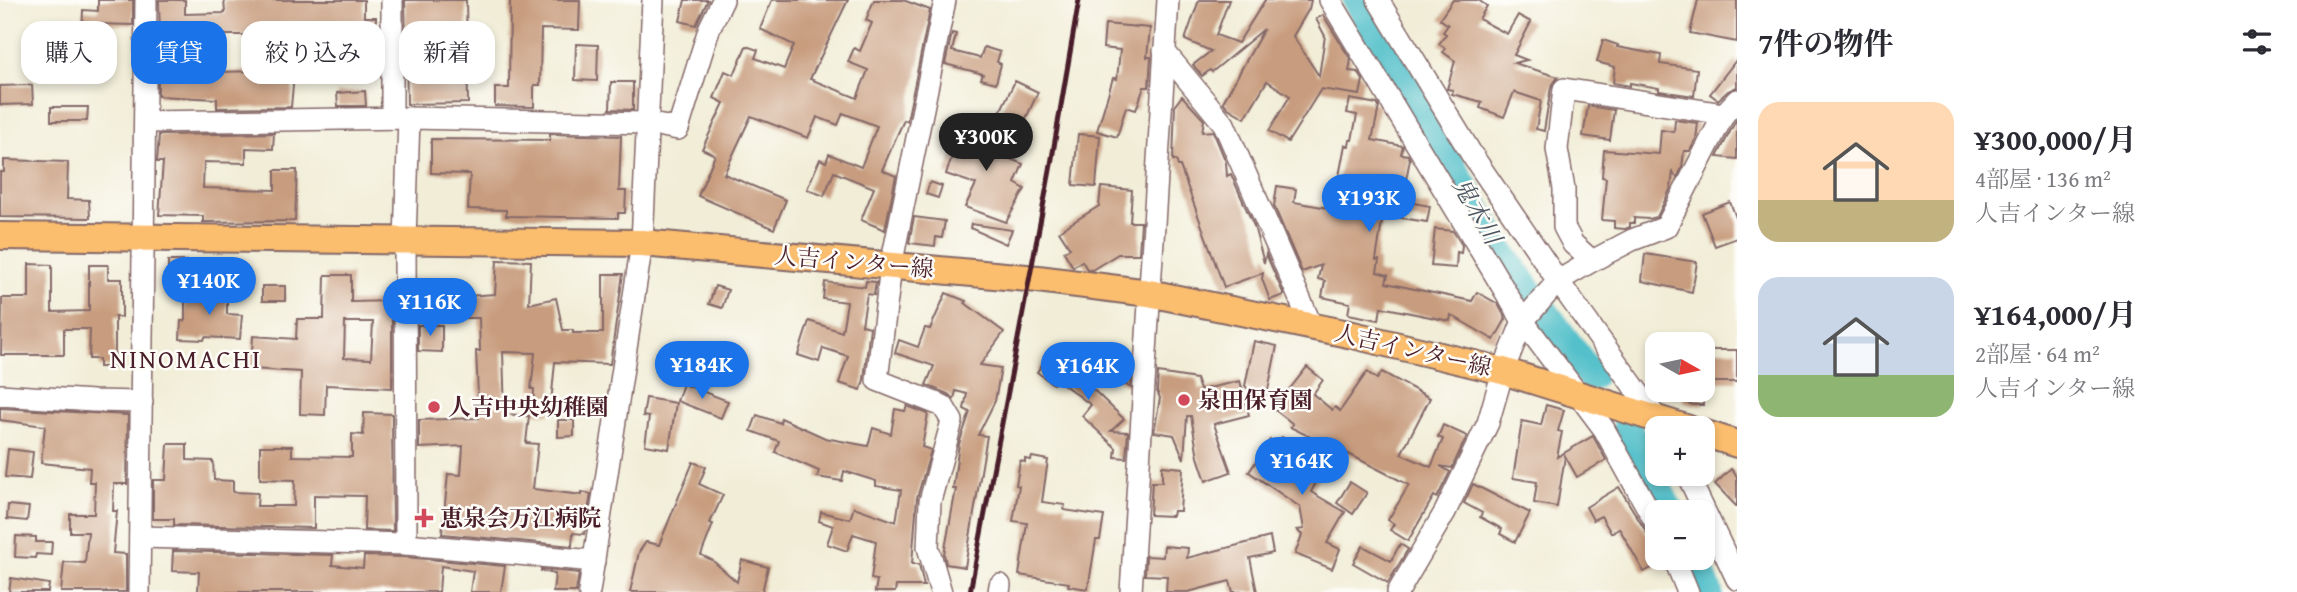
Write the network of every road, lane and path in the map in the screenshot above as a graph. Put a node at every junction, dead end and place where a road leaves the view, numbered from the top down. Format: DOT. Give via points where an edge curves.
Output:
graph roads {
  1 [pos="146,0"];
  2 [pos="391,0"];
  3 [pos="653,0"];
  4 [pos="723,0"];
  5 [pos="943,0"];
  6 [pos="1168,0"];
  7 [pos="1330,0"];
  8 [pos="1378,0"];
  9 [pos="1164,51"];
  10 [pos="1730,107"];
  11 [pos="400,118"];
  12 [pos="146,122"];
  13 [pos="646,122"];
  14 [pos="0,236"];
  15 [pos="144,237"];
  16 [pos="405,240"];
  17 [pos="642,243"];
  18 [pos="1592,261"];
  19 [pos="891,265"];
  20 [pos="1558,281"];
  21 [pos="1149,293"];
  22 [pos="1523,321"];
  23 [pos="1312,327"];
  24 [pos="1503,371"];
  25 [pos="1578,394"];
  26 [pos="0,395"];
  27 [pos="142,402"];
  28 [pos="1655,416"];
  29 [pos="1645,418"];
  30 [pos="1715,437"];
  31 [pos="1737,444"];
  32 [pos="1693,486"];
  33 [pos="1645,503"];
  34 [pos="140,537"];
  35 [pos="406,544"];
  36 [pos="594,561"];
  37 [pos="1679,570"];
  38 [pos="1737,579"];
  39 [pos="139,592"];
  40 [pos="589,592"];
  41 [pos="941,592"];
  42 [pos="1131,592"];
  43 [pos="1398,592"];
  44 [pos="1688,592"];
  1 -- 12 [label="street"];
  2 -- 11 [label="street"];
  3 -- 13 [label="street"];
  4 -- 13 [label="street" via="709,29 678,129"];
  5 -- 19 [label="street"];
  6 -- 9 [label="street"];
  7 -- 22 [label="street"];
  8 -- 20 [label="street" via="1472,155"];
  9 -- 21 [label="street"];
  9 -- 23 [label="street" via="1224,124"];
  10 -- 18 [label="street" via="1666,227"];
  10 -- 18 [label="street" via="1564,89 1557,149 1564,227 1573,244"];
  11 -- 12 [label="street"];
  11 -- 13 [label="street"];
  11 -- 16 [label="street"];
  12 -- 15 [label="street"];
  13 -- 17 [label="street"];
  14 -- 15 [label="main road, 人吉インター線"];
  15 -- 16 [label="main road, 人吉インター線"];
  15 -- 27 [label="street"];
  16 -- 17 [label="main road, 人吉インター線"];
  16 -- 35 [label="street"];
  17 -- 19 [label="main road, 人吉インター線"];
  17 -- 36 [label="street"];
  18 -- 20 [label="street"];
  19 -- 21 [label="main road, 人吉インター線"];
  19 -- 41 [label="street" via="877,380 943,406 952,421 930,501 928,547"];
  20 -- 22 [label="street"];
  20 -- 28 [label="street"];
  21 -- 23 [label="main road, 人吉インター線"];
  21 -- 42 [label="street"];
  22 -- 24 [label="street"];
  22 -- 25 [label="street"];
  23 -- 24 [label="main road, 人吉インター線"];
  24 -- 25 [label="main road, 人吉インター線"];
  24 -- 43 [label="street" via="1489,422 1445,512"];
  25 -- 29 [label="main road, 人吉インター線"];
  25 -- 33 [label="street" via="1604,429"];
  26 -- 27 [label="street"];
  27 -- 34 [label="street"];
  30 -- 31 [label="main road"];
  32 -- 38 [label="street"];
  34 -- 35 [label="street"];
  34 -- 39 [label="street"];
  35 -- 36 [label="street"];
  36 -- 40 [label="street"];
  37 -- 44 [label="street"];
}
